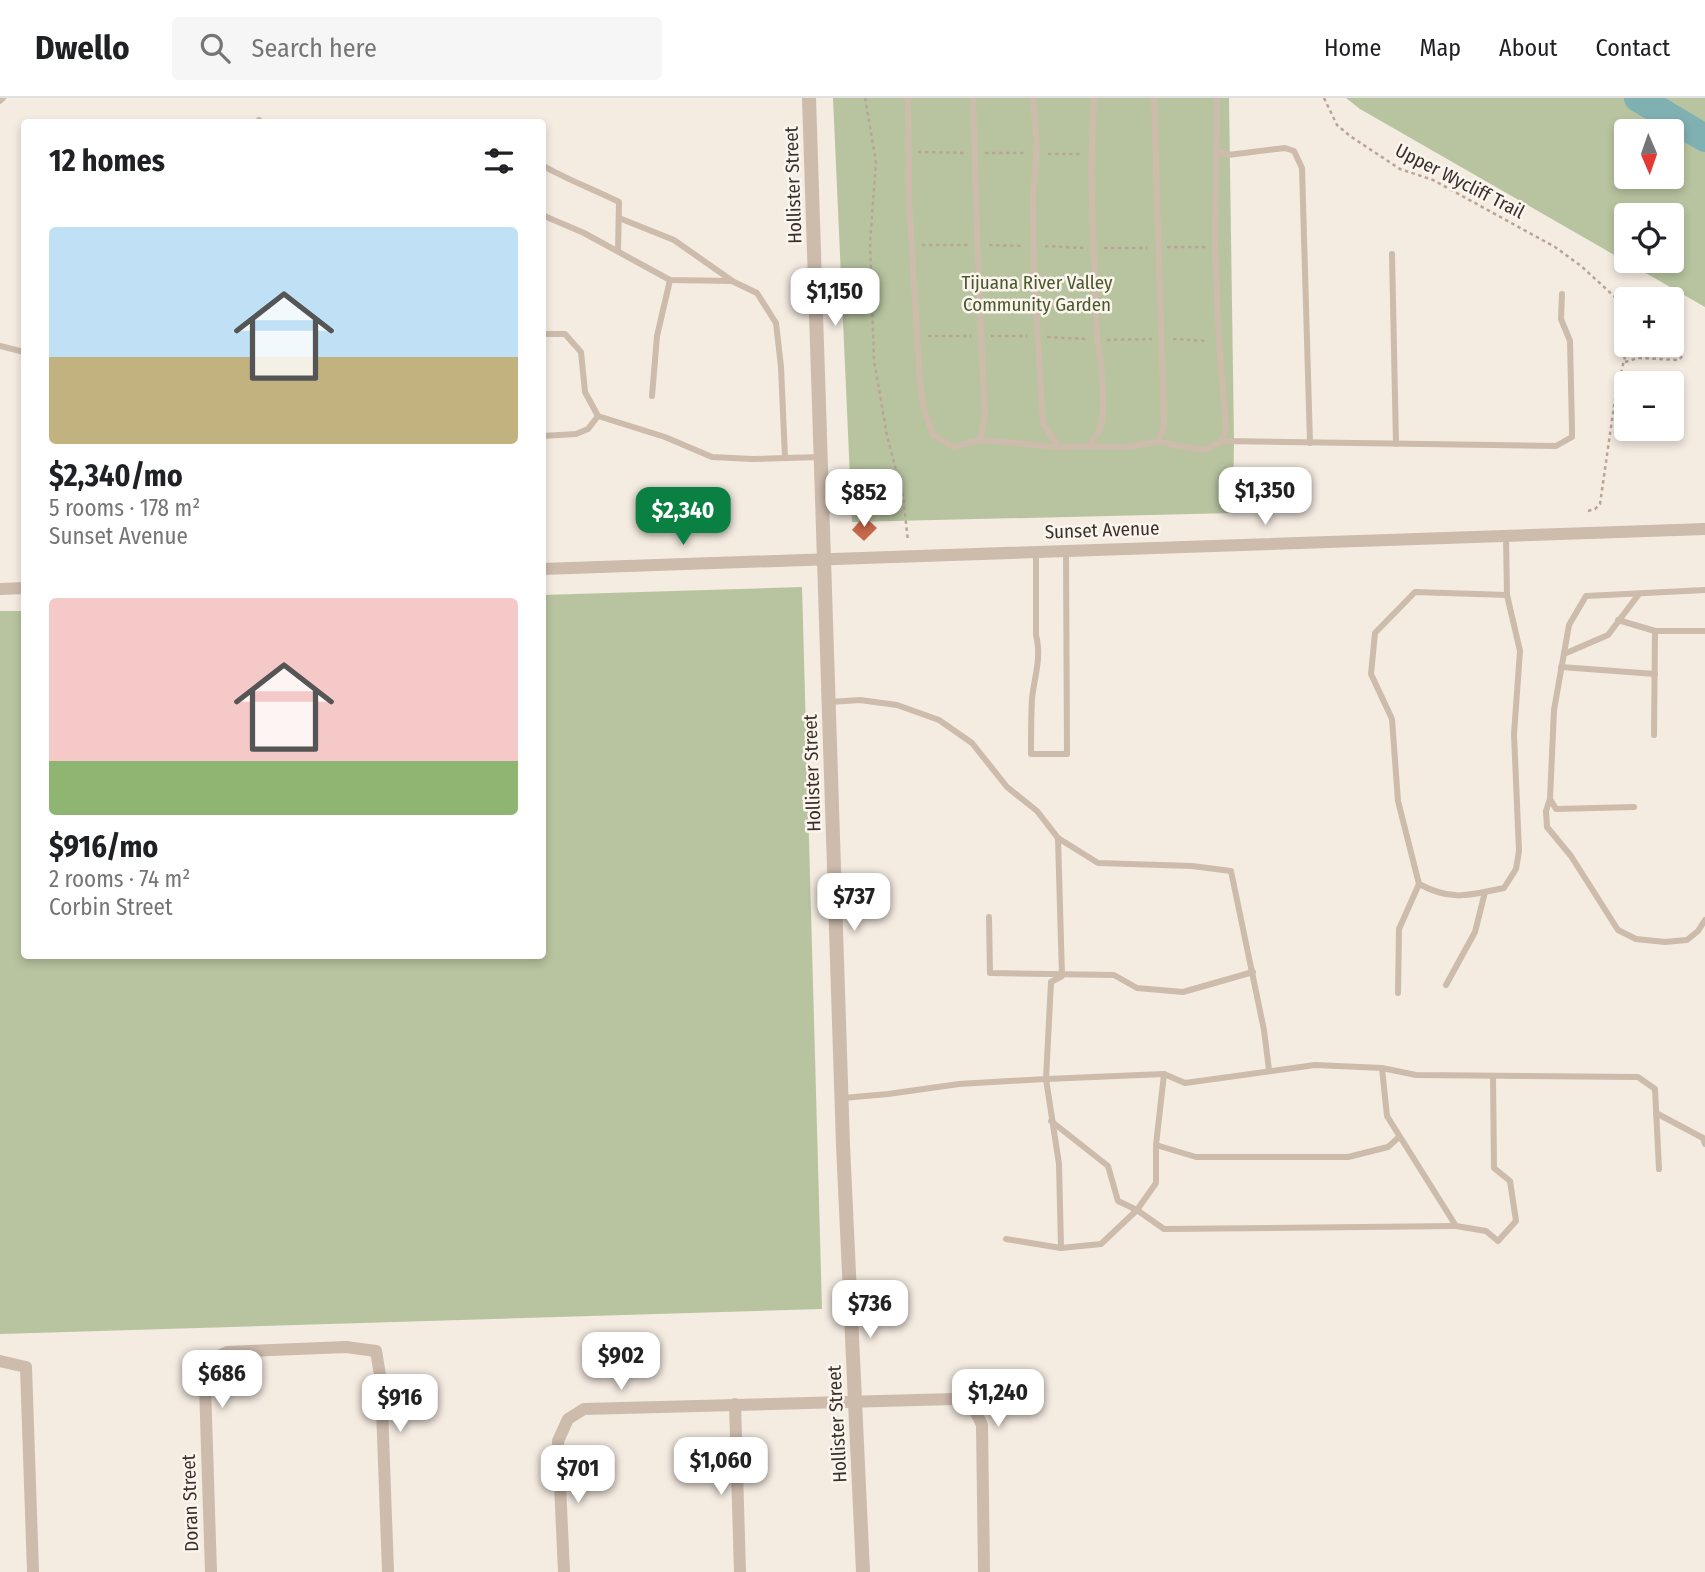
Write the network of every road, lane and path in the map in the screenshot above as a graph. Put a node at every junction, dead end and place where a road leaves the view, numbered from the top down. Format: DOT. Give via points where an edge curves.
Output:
graph roads {
  1 [pos="809,98"];
  2 [pos="865,98"];
  3 [pos="908,98"];
  4 [pos="973,98"];
  5 [pos="1033,98"];
  6 [pos="1094,98"];
  7 [pos="1154,98"];
  8 [pos="1217,98"];
  9 [pos="1324,98"];
  10 [pos="1215,150"];
  11 [pos="908,152"];
  12 [pos="975,153"];
  13 [pos="1036,153"];
  14 [pos="1091,154"];
  15 [pos="546,167"];
  16 [pos="546,217"];
  17 [pos="619,218"];
  18 [pos="912,245"];
  19 [pos="976,245"];
  20 [pos="1034,246"];
  21 [pos="1158,247"];
  22 [pos="1215,247"];
  23 [pos="1095,248"];
  24 [pos="618,251"];
  25 [pos="1392,254"];
  26 [pos="670,280"];
  27 [pos="732,281"];
  28 [pos="1562,294"];
  29 [pos="1614,296"];
  30 [pos="546,334"];
  31 [pos="918,336"];
  32 [pos="980,336"];
  33 [pos="1039,336"];
  34 [pos="1161,339"];
  35 [pos="1097,340"];
  36 [pos="1219,341"];
  37 [pos="0,346"];
  38 [pos="21,351"];
  39 [pos="1626,357"];
  40 [pos="1681,357"];
  41 [pos="1625,362"];
  42 [pos="652,396"];
  43 [pos="598,416"];
  44 [pos="546,436"];
  45 [pos="980,440"];
  46 [pos="1222,441"];
  47 [pos="1158,442"];
  48 [pos="1310,443"];
  49 [pos="1396,444"];
  50 [pos="1089,446"];
  51 [pos="1059,447"];
  52 [pos="822,457"];
  53 [pos="785,458"];
  54 [pos="1588,511"];
  55 [pos="1705,529"];
  56 [pos="1506,536"];
  57 [pos="1066,551"];
  58 [pos="1036,552"];
  59 [pos="908,556"];
  60 [pos="825,558"];
  61 [pos="546,569"];
  62 [pos="21,588"];
  63 [pos="0,589"];
  64 [pos="1705,590"];
  65 [pos="1639,594"];
  66 [pos="1507,595"];
  67 [pos="1618,620"];
  68 [pos="1654,631"];
  69 [pos="1705,631"];
  70 [pos="1563,654"];
  71 [pos="1561,667"];
  72 [pos="1655,674"];
  73 [pos="830,702"];
  74 [pos="1654,735"];
  75 [pos="1550,799"];
  76 [pos="1634,807"];
  77 [pos="1058,838"];
  78 [pos="1419,884"];
  79 [pos="1485,892"];
  80 [pos="989,917"];
  81 [pos="1705,919"];
  82 [pos="1253,972"];
  83 [pos="1062,976"];
  84 [pos="1446,985"];
  85 [pos="1398,993"];
  86 [pos="1382,1068"];
  87 [pos="1269,1070"];
  88 [pos="1164,1074"];
  89 [pos="1493,1077"];
  90 [pos="1046,1079"];
  91 [pos="841,1098"];
  92 [pos="1656,1113"];
  93 [pos="1051,1121"];
  94 [pos="1399,1137"];
  95 [pos="1705,1144"];
  96 [pos="1156,1145"];
  97 [pos="1659,1169"];
  98 [pos="1137,1209"];
  99 [pos="1456,1226"];
  100 [pos="1006,1239"];
  101 [pos="1061,1248"];
  102 [pos="0,1361"];
  103 [pos="855,1401"];
  104 [pos="735,1404"];
  105 [pos="33,1572"];
  106 [pos="211,1572"];
  107 [pos="388,1572"];
  108 [pos="564,1572"];
  109 [pos="740,1572"];
  110 [pos="863,1572"];
  111 [pos="984,1572"];
  1 -- 52 [label="street, Hollister Street"];
  2 -- 59 [label="path" via="876,162 870,242 874,360 903,496"];
  3 -- 11 [label="lane"];
  4 -- 12 [label="lane"];
  5 -- 13 [label="lane"];
  6 -- 14 [label="lane"];
  7 -- 21 [label="lane"];
  8 -- 10 [label="lane"];
  9 -- 29 [label="path, Upper Wycliff Trail" via="1337,125 1350,136 1400,169 1433,180 1555,247"];
  10 -- 22 [label="lane"];
  10 -- 48 [label="lane" via="1228,155 1285,148 1294,151 1302,168"];
  11 -- 12 [label="path"];
  11 -- 18 [label="lane"];
  12 -- 13 [label="path"];
  12 -- 19 [label="lane"];
  13 -- 14 [label="path"];
  13 -- 20 [label="lane"];
  14 -- 23 [label="lane"];
  15 -- 17 [label="lane" via="619,202"];
  16 -- 24 [label="lane"];
  17 -- 24 [label="lane"];
  17 -- 27 [label="lane" via="674,240"];
  18 -- 19 [label="path"];
  18 -- 31 [label="lane"];
  19 -- 20 [label="path"];
  19 -- 32 [label="lane"];
  20 -- 23 [label="path"];
  20 -- 33 [label="lane"];
  21 -- 22 [label="path"];
  21 -- 23 [label="path"];
  21 -- 34 [label="lane"];
  22 -- 36 [label="lane"];
  23 -- 35 [label="lane"];
  24 -- 26 [label="lane"];
  25 -- 49 [label="lane"];
  26 -- 27 [label="lane"];
  26 -- 42 [label="lane" via="657,336"];
  27 -- 53 [label="lane" via="757,293 776,323"];
  28 -- 49 [label="lane" via="1561,319 1570,341 1572,437 1556,446"];
  30 -- 43 [label="lane" via="565,334 581,352 585,392"];
  31 -- 32 [label="path"];
  31 -- 45 [label="lane" via="923,407 933,435 953,447"];
  32 -- 33 [label="path"];
  32 -- 45 [label="lane" via="985,416"];
  33 -- 35 [label="path"];
  33 -- 51 [label="lane" via="1043,425"];
  34 -- 35 [label="path"];
  34 -- 36 [label="path"];
  34 -- 47 [label="lane" via="1164,426"];
  35 -- 50 [label="lane" via="1101,427"];
  36 -- 46 [label="lane" via="1226,428"];
  37 -- 38 [label="lane"];
  39 -- 41 [label="path"];
  40 -- 41 [label="path"];
  41 -- 54 [label="path" via="1616,392 1600,504"];
  43 -- 44 [label="lane" via="588,429 576,434"];
  43 -- 53 [label="lane" via="712,457"];
  45 -- 51 [label="lane"];
  46 -- 47 [label="lane" via="1205,450"];
  46 -- 48 [label="lane"];
  47 -- 50 [label="lane"];
  48 -- 49 [label="lane"];
  50 -- 51 [label="lane"];
  52 -- 53 [label="lane"];
  52 -- 60 [label="street, Hollister Street"];
  55 -- 56 [label="street, Sunset Avenue"];
  56 -- 57 [label="street, Sunset Avenue"];
  56 -- 66 [label="lane"];
  57 -- 58 [label="street, Sunset Avenue"];
  57 -- 58 [label="lane" via="1067,754 1031,754 1038,645"];
  58 -- 59 [label="street, Sunset Avenue"];
  59 -- 60 [label="street, Sunset Avenue"];
  60 -- 61 [label="street, Sunset Avenue"];
  60 -- 73 [label="street, Hollister Street"];
  62 -- 63 [label="street"];
  64 -- 65 [label="lane"];
  65 -- 67 [label="lane"];
  65 -- 70 [label="lane" via="1586,596 1569,625"];
  66 -- 78 [label="lane" via="1415,592 1374,633 1371,674 1392,719 1398,801"];
  66 -- 79 [label="lane" via="1520,651 1514,734 1519,851 1516,869 1504,888"];
  67 -- 68 [label="lane"];
  67 -- 70 [label="lane" via="1608,635"];
  68 -- 69 [label="lane"];
  68 -- 72 [label="lane"];
  70 -- 71 [label="lane"];
  71 -- 72 [label="lane"];
  71 -- 75 [label="lane"];
  72 -- 74 [label="lane"];
  73 -- 77 [label="lane" via="897,705 939,720 972,743 1007,787 1037,811"];
  73 -- 91 [label="street, Hollister Street"];
  75 -- 76 [label="lane" via="1556,809"];
  75 -- 81 [label="lane" via="1547,827 1618,930 1636,939 1687,940"];
  77 -- 82 [label="lane" via="1098,863 1231,871"];
  77 -- 83 [label="lane"];
  78 -- 79 [label="lane" via="1438,895 1463,897"];
  78 -- 85 [label="lane" via="1399,929"];
  79 -- 84 [label="lane" via="1475,932"];
  80 -- 83 [label="lane" via="990,973"];
  82 -- 83 [label="lane" via="1183,992 1137,988 1114,975"];
  82 -- 87 [label="lane"];
  83 -- 90 [label="lane" via="1051,982"];
  86 -- 87 [label="lane" via="1315,1065"];
  86 -- 89 [label="lane" via="1416,1076"];
  86 -- 94 [label="lane" via="1387,1116"];
  87 -- 88 [label="lane" via="1185,1083"];
  88 -- 90 [label="lane"];
  88 -- 96 [label="lane"];
  89 -- 92 [label="lane" via="1638,1077 1654,1089"];
  89 -- 99 [label="lane" via="1494,1168 1510,1181 1516,1220 1497,1241 1486,1231"];
  90 -- 91 [label="lane"];
  90 -- 93 [label="lane"];
  91 -- 103 [label="street, Hollister Street"];
  92 -- 95 [label="lane" via="1703,1138"];
  92 -- 97 [label="lane"];
  93 -- 98 [label="lane" via="1108,1166 1118,1201"];
  93 -- 101 [label="lane" via="1059,1164"];
  94 -- 96 [label="lane" via="1388,1147 1348,1157 1196,1157"];
  94 -- 99 [label="lane"];
  96 -- 98 [label="lane" via="1156,1183"];
  98 -- 99 [label="lane" via="1164,1230"];
  98 -- 101 [label="lane" via="1101,1244"];
  100 -- 101 [label="lane"];
  102 -- 105 [label="street" via="26,1367"];
  103 -- 104 [label="street"];
  103 -- 110 [label="street, Hollister Street"];
  103 -- 111 [label="street" via="954,1399 974,1408 982,1425"];
  104 -- 108 [label="street" via="584,1409 568,1419 558,1440"];
  104 -- 109 [label="street"];
  106 -- 107 [label="street, Doran Street" via="207,1366 227,1352 346,1347 376,1352"];
}
